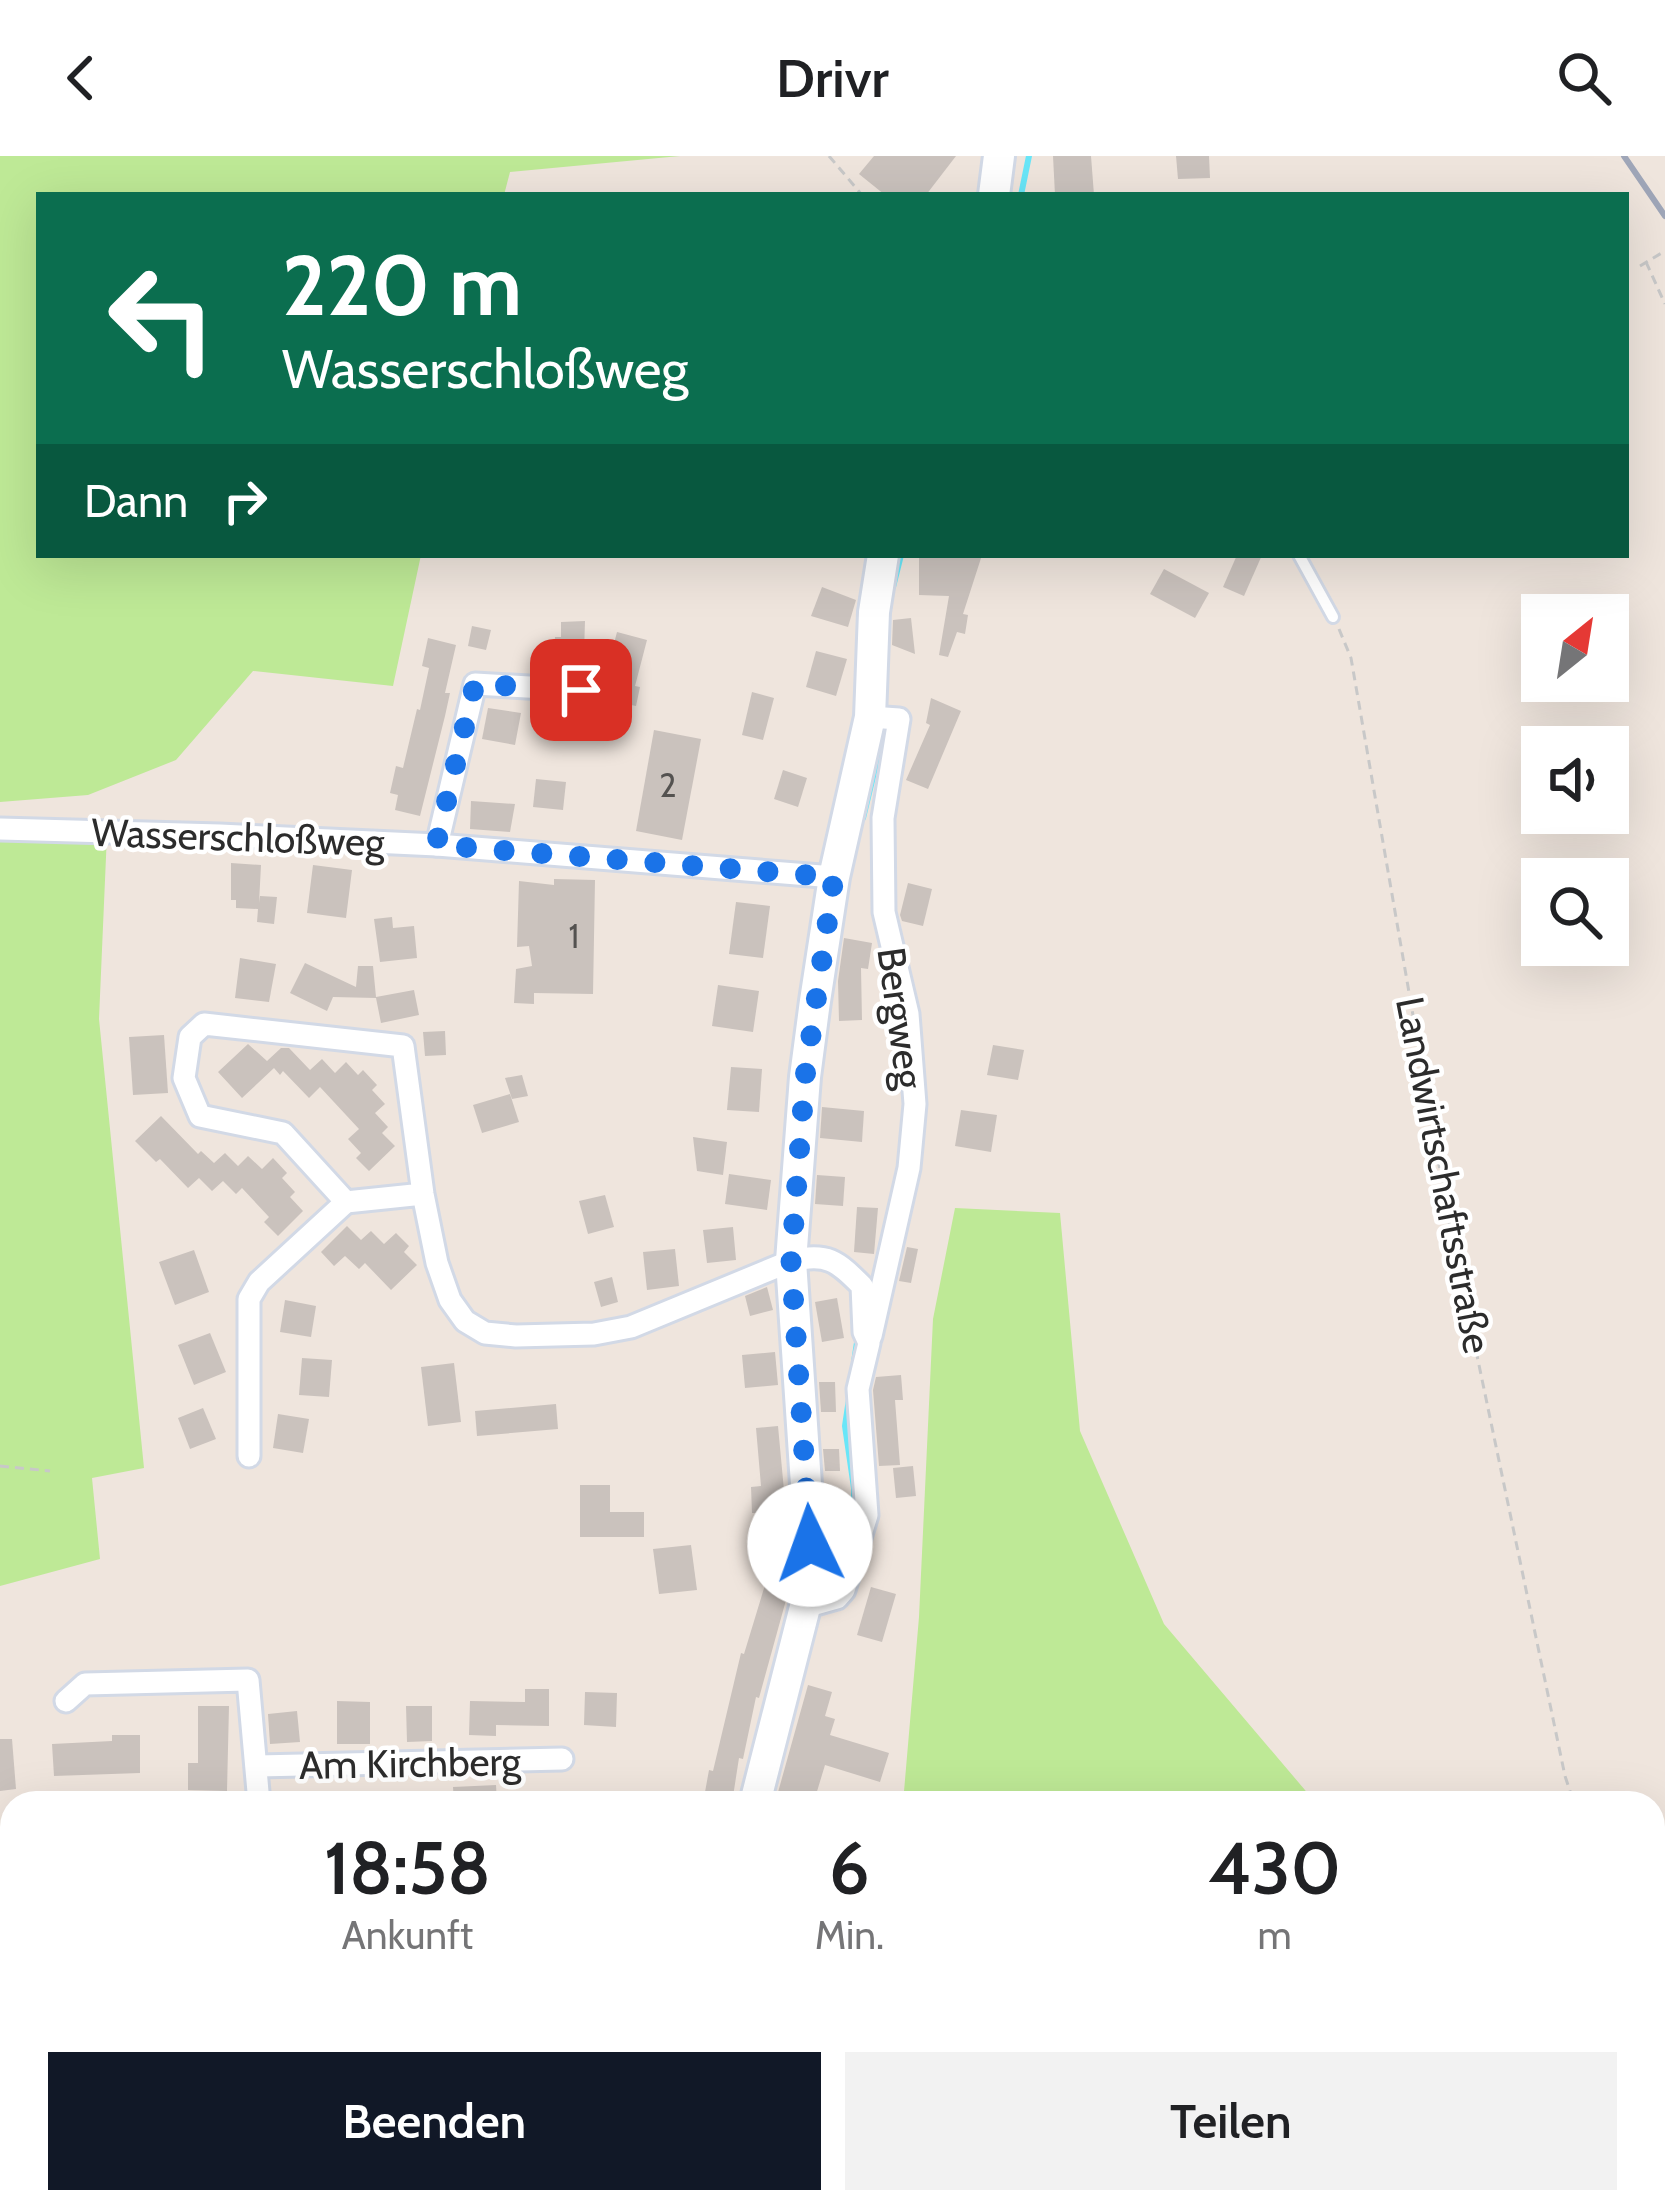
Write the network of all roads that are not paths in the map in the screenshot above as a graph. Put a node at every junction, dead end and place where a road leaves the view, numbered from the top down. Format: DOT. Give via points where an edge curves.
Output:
graph roads {
  1 [pos="999,156"];
  2 [pos="994,192"];
  3 [pos="883,558"];
  4 [pos="1301,558"];
  5 [pos="1333,616"];
  6 [pos="581,690"];
  7 [pos="870,717"];
  8 [pos="0,829"];
  9 [pos="436,845"];
  10 [pos="834,877"];
  11 [pos="423,1195"];
  12 [pos="346,1202"];
  13 [pos="802,1258"];
  14 [pos="869,1343"];
  15 [pos="249,1456"];
  16 [pos="805,1607"];
  17 [pos="66,1701"];
  18 [pos="562,1759"];
  19 [pos="257,1766"];
  20 [pos="258,1791"];
  21 [pos="758,1791"];
  1 -- 2 [label="street"];
  3 -- 7 [label="street"];
  4 -- 5 [label="lane"];
  6 -- 9 [label="street" via="475,684"];
  7 -- 10 [label="street"];
  7 -- 14 [label="street, Bergweg" via="899,719 883,818 884,912 908,1014 915,1104 909,1168"];
  8 -- 9 [label="street, Wasserschloßweg"];
  9 -- 10 [label="street, Wasserschloßweg"];
  10 -- 13 [label="street" via="805,1077"];
  11 -- 12 [label="street"];
  11 -- 12 [label="street" via="403,1046 204,1024 190,1036 184,1078 200,1117 283,1133"];
  11 -- 13 [label="street" via="450,1300 485,1333 632,1327"];
  12 -- 15 [label="street" via="249,1300"];
  13 -- 14 [label="street, Bergweg" via="839,1262 862,1286"];
  13 -- 16 [label="street"];
  14 -- 16 [label="street, Bergweg" via="858,1389 867,1515 844,1590"];
  16 -- 21 [label="street"];
  17 -- 19 [label="street, Am Kirchberg" via="85,1684 248,1680"];
  18 -- 19 [label="street, Am Kirchberg"];
  19 -- 20 [label="street, Am Kirchberg"];
}
